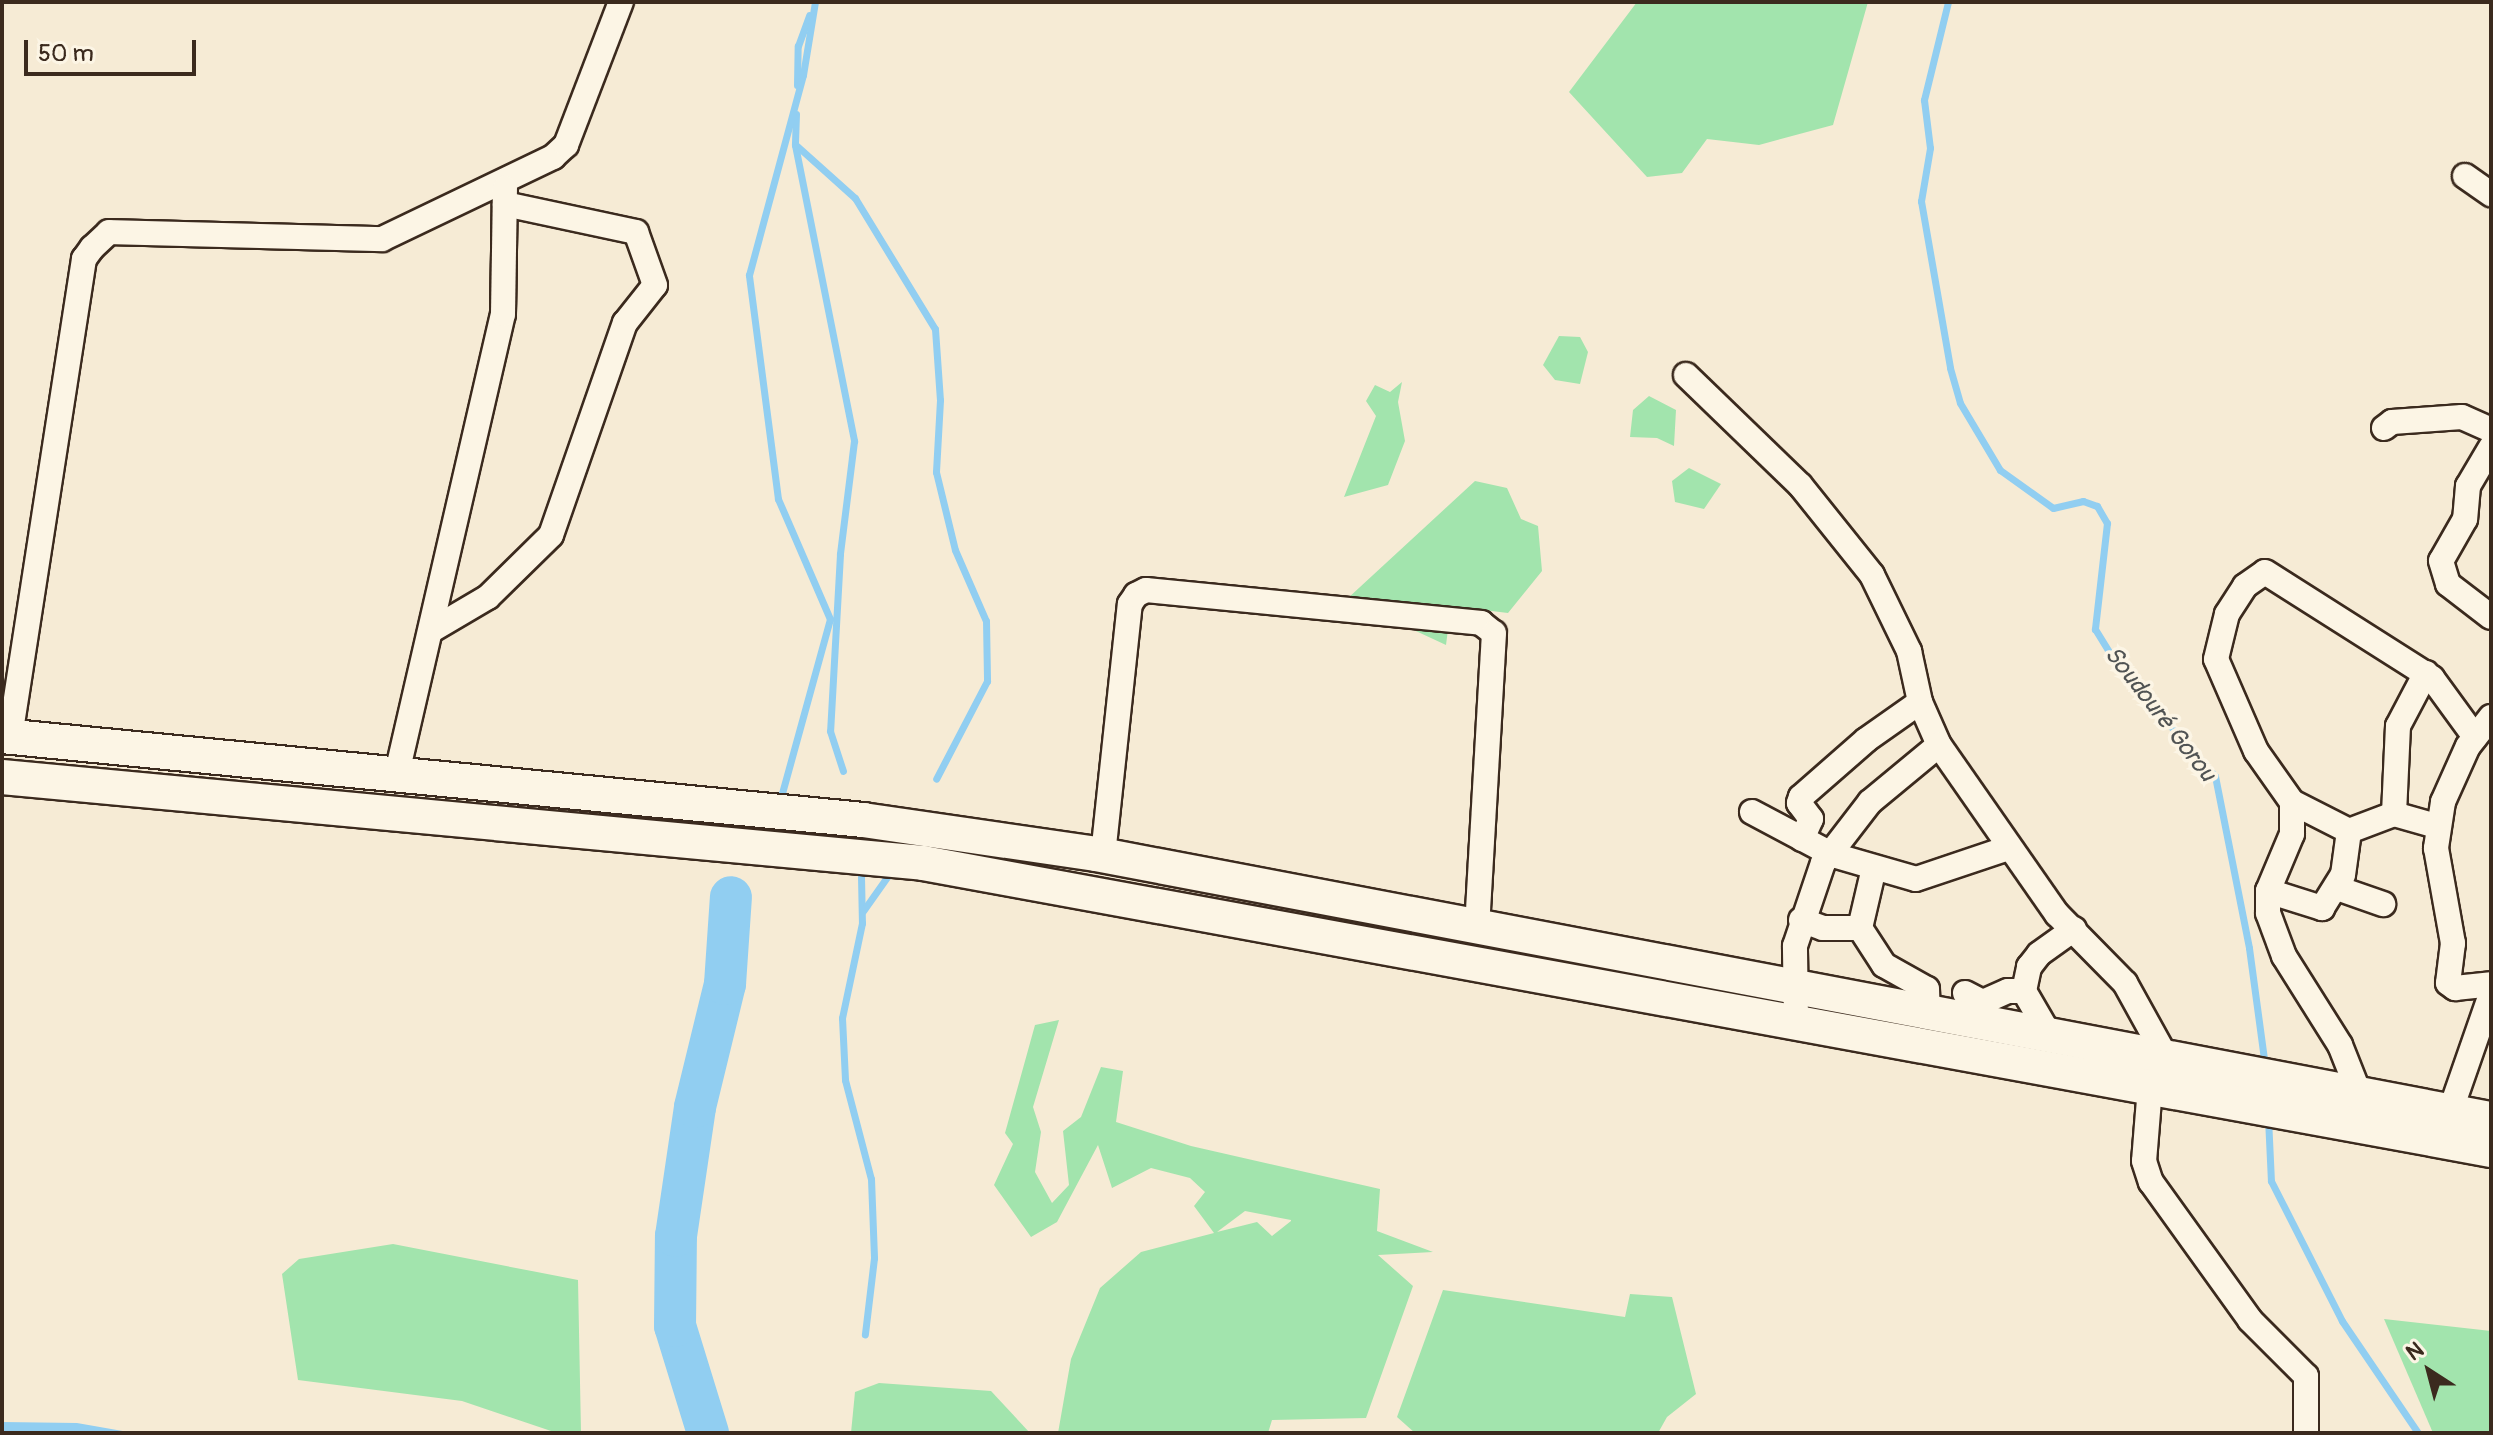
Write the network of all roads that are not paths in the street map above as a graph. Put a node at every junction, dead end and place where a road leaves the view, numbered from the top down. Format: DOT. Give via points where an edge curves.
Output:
graph roads {
  1 [pos="621,2"];
  2 [pos="2465,176"];
  3 [pos="505,192"];
  4 [pos="2491,194"];
  5 [pos="1686,375"];
  6 [pos="2384,428"];
  7 [pos="2491,430"];
  8 [pos="2491,447"];
  9 [pos="2491,617"];
  10 [pos="432,630"];
  11 [pos="2426,673"];
  12 [pos="1920,702"];
  13 [pos="2491,717"];
  14 [pos="6,736"];
  15 [pos="2475,737"];
  16 [pos="1939,745"];
  17 [pos="397,773"];
  18 [pos="2,777"];
  19 [pos="447,780"];
  20 [pos="2292,802"];
  21 [pos="1752,812"];
  22 [pos="2394,814"];
  23 [pos="444,821"];
  24 [pos="2436,826"];
  25 [pos="2349,831"];
  26 [pos="1802,839"];
  27 [pos="2008,848"];
  28 [pos="1100,855"];
  29 [pos="1833,855"];
  30 [pos="1874,868"];
  31 [pos="2337,888"];
  32 [pos="1091,890"];
  33 [pos="2268,891"];
  34 [pos="1300,892"];
  35 [pos="2383,904"];
  36 [pos="1801,920"];
  37 [pos="1477,924"];
  38 [pos="1292,928"];
  39 [pos="1860,928"];
  40 [pos="2074,929"];
  41 [pos="2491,984"];
  42 [pos="1799,986"];
  43 [pos="2024,991"];
  44 [pos="1965,993"];
  45 [pos="2491,994"];
  46 [pos="1928,1013"];
  47 [pos="1796,1022"];
  48 [pos="2049,1034"];
  49 [pos="2168,1075"];
  50 [pos="2362,1112"];
  51 [pos="2450,1112"];
  52 [pos="2491,1119"];
  53 [pos="2491,1150"];
  54 [pos="2306,1433"];
  1 -- 3 [label="street" via="566,145"];
  2 -- 4 [label="street"];
  3 -- 10 [label="street" via="503,314"];
  3 -- 10 [label="street" via="636,232 655,285 625,323 551,535 488,597"];
  3 -- 14 [label="street" via="366,242 109,232 92,248 84,259"];
  5 -- 12 [label="street" via="1800,485 1872,575 1909,651"];
  6 -- 7 [label="street" via="2392,422 2462,417"];
  8 -- 9 [label="street" via="2468,486 2465,519 2441,570 2448,584"];
  10 -- 17 [label="street"];
  11 -- 15 [label="street"];
  11 -- 20 [label="street" via="2265,572 2245,586 2227,614 2216,659 2256,751"];
  11 -- 22 [label="street" via="2398,726"];
  12 -- 16 [label="street"];
  12 -- 26 [label="street" via="1801,797 1799,803 1811,819"];
  13 -- 15 [label="street"];
  14 -- 17 [label="main road"];
  15 -- 24 [label="street"];
  16 -- 27 [label="street"];
  16 -- 29 [label="street" via="1870,802"];
  17 -- 19 [label="main road"];
  18 -- 23 [label="main road"];
  19 -- 23 [label="main road"];
  19 -- 28 [label="main road" via="863,820"];
  20 -- 25 [label="street"];
  20 -- 33 [label="street" via="2292,834"];
  21 -- 26 [label="street"];
  22 -- 24 [label="street"];
  22 -- 25 [label="street"];
  23 -- 32 [label="main road" via="745,843 923,863"];
  24 -- 41 [label="street" via="2453,943 2448,983 2455,988"];
  25 -- 31 [label="street"];
  26 -- 29 [label="street"];
  27 -- 30 [label="street" via="1916,879"];
  27 -- 40 [label="street"];
  28 -- 32 [label="main road"];
  28 -- 34 [label="main road"];
  28 -- 37 [label="street" via="1130,604 1136,595 1146,590 1481,623 1494,633"];
  29 -- 30 [label="street"];
  29 -- 36 [label="street" via="1823,863"];
  30 -- 39 [label="street"];
  31 -- 33 [label="street" via="2318,909"];
  31 -- 35 [label="street"];
  32 -- 38 [label="main road"];
  33 -- 50 [label="street" via="2268,913 2284,956 2340,1045"];
  34 -- 37 [label="main road"];
  34 -- 38 [label="main road"];
  36 -- 39 [label="street" via="1823,928"];
  36 -- 42 [label="street" via="1795,946"];
  37 -- 42 [label="main road"];
  38 -- 47 [label="main road"];
  39 -- 46 [label="street" via="1884,965 1927,989"];
  40 -- 43 [label="street" via="2039,954 2029,967"];
  40 -- 49 [label="street" via="2125,983"];
  42 -- 46 [label="main road"];
  42 -- 47 [label="street"];
  43 -- 44 [label="street" via="2008,991 1983,1002"];
  43 -- 48 [label="street"];
  45 -- 51 [label="street"];
  46 -- 48 [label="main road"];
  47 -- 49 [label="main road"];
  48 -- 49 [label="main road"];
  49 -- 50 [label="main road"];
  49 -- 54 [label="street" via="2144,1161 2151,1182 2250,1320 2306,1376"];
  50 -- 51 [label="main road"];
  50 -- 53 [label="main road"];
  51 -- 52 [label="main road"];
}
